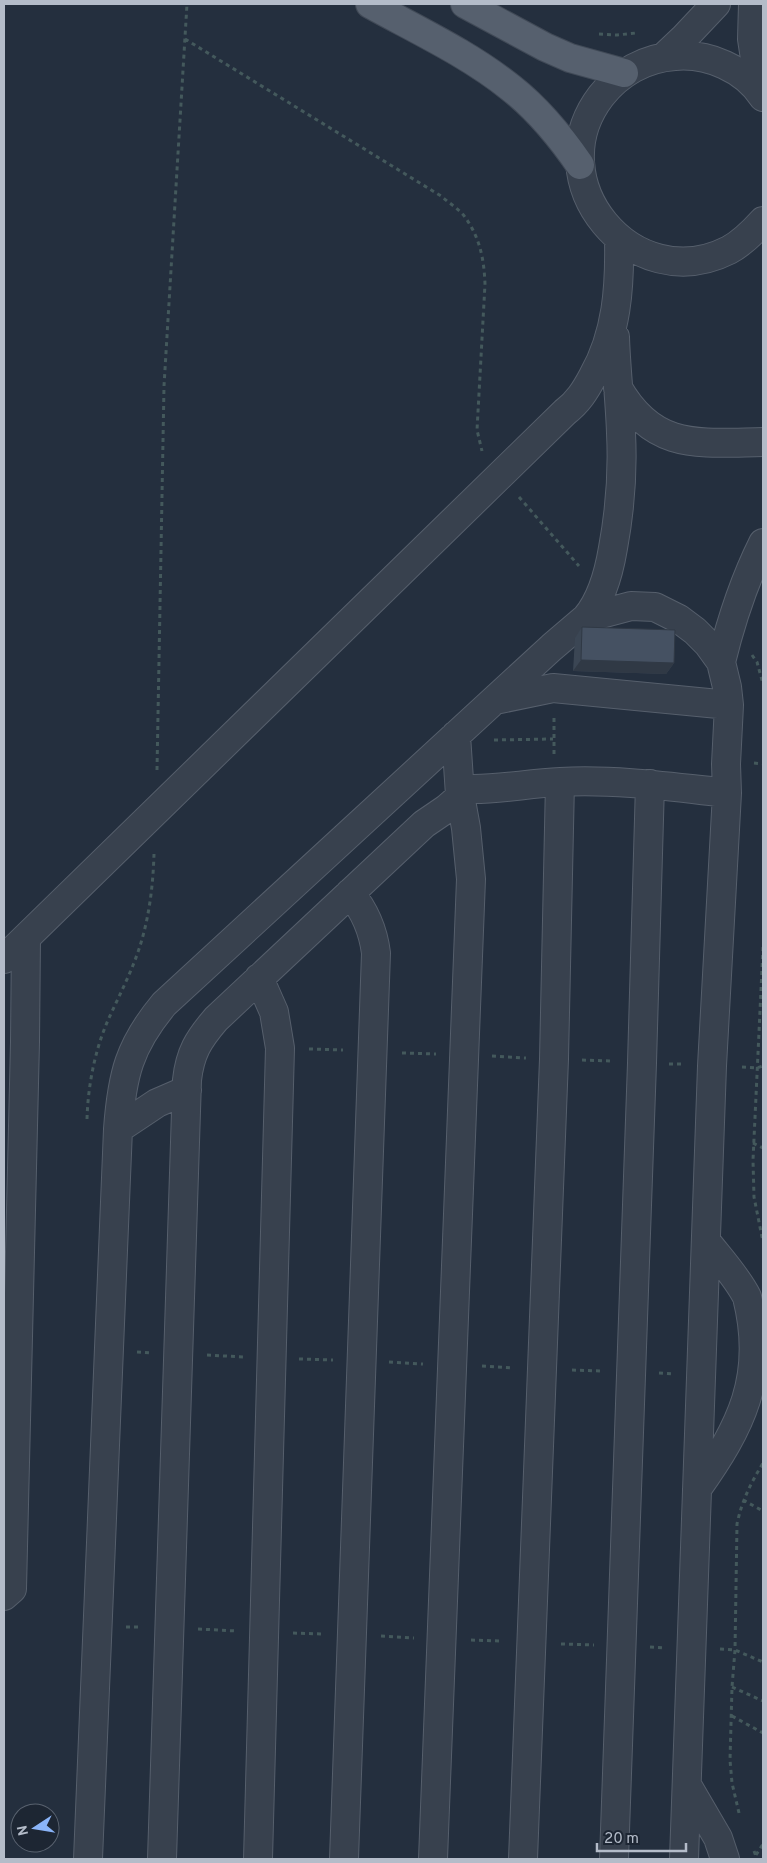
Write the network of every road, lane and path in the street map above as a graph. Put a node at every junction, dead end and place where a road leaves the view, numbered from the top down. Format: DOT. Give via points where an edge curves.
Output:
graph roads {
  1 [pos="187,4"];
  2 [pos="370,4"];
  3 [pos="465,4"];
  4 [pos="716,4"];
  5 [pos="753,4"];
  6 [pos="645,31"];
  7 [pos="592,33"];
  8 [pos="185,39"];
  9 [pos="664,57"];
  10 [pos="624,73"];
  11 [pos="762,94"];
  12 [pos="580,165"];
  13 [pos="763,221"];
  14 [pos="618,239"];
  15 [pos="614,323"];
  16 [pos="618,388"];
  17 [pos="763,442"];
  18 [pos="500,476"];
  19 [pos="763,543"];
  20 [pos="605,581"];
  21 [pos="586,618"];
  22 [pos="721,662"];
  23 [pos="494,701"];
  24 [pos="729,705"];
  25 [pos="456,735"];
  26 [pos="554,739"];
  27 [pos="486,740"];
  28 [pos="560,782"];
  29 [pos="650,784"];
  30 [pos="727,793"];
  31 [pos="460,795"];
  32 [pos="156,811"];
  33 [pos="350,893"];
  34 [pos="26,938"];
  35 [pos="763,947"];
  36 [pos="4,959"];
  37 [pos="259,978"];
  38 [pos="762,1029"];
  39 [pos="25,1042"];
  40 [pos="280,1048"];
  41 [pos="373,1052"];
  42 [pos="464,1055"];
  43 [pos="554,1059"];
  44 [pos="4,1061"];
  45 [pos="642,1062"];
  46 [pos="712,1066"];
  47 [pos="763,1066"];
  48 [pos="757,1068"];
  49 [pos="187,1090"];
  50 [pos="14,1098"];
  51 [pos="87,1124"];
  52 [pos="118,1129"];
  53 [pos="753,1143"];
  54 [pos="763,1148"];
  55 [pos="13,1151"];
  56 [pos="12,1195"];
  57 [pos="706,1241"];
  58 [pos="763,1242"];
  59 [pos="12,1244"];
  60 [pos="11,1296"];
  61 [pos="11,1344"];
  62 [pos="10,1394"];
  63 [pos="10,1444"];
  64 [pos="763,1463"];
  65 [pos="697,1489"];
  66 [pos="9,1490"];
  67 [pos="743,1500"];
  68 [pos="763,1511"];
  69 [pos="8,1540"];
  70 [pos="4,1596"];
  71 [pos="125,1626"];
  72 [pos="125,1636"];
  73 [pos="736,1650"];
  74 [pos="763,1662"];
  75 [pos="732,1686"];
  76 [pos="763,1701"];
  77 [pos="732,1716"];
  78 [pos="763,1733"];
  79 [pos="687,1785"];
  80 [pos="742,1820"];
  81 [pos="763,1844"];
  82 [pos="754,1849"];
  83 [pos="757,1857"];
  84 [pos="88,1859"];
  85 [pos="162,1859"];
  86 [pos="258,1859"];
  87 [pos="344,1859"];
  88 [pos="432,1859"];
  89 [pos="523,1859"];
  90 [pos="614,1859"];
  91 [pos="684,1859"];
  92 [pos="725,1859"];
  1 -- 8 [label="path"];
  2 -- 12 [label="main road" via="466,58 510,88 549,123"];
  3 -- 10 [label="main road" via="570,58"];
  4 -- 9 [label="street"];
  5 -- 11 [label="street" via="752,39"];
  6 -- 7 [label="path" via="617,35"];
  8 -- 18 [label="path" via="441,196 464,216 477,239 484,261 477,430 482,451"];
  8 -- 32 [label="path" via="164,386"];
  9 -- 10 [label="street"];
  9 -- 11 [label="street" via="706,58 745,77"];
  10 -- 12 [label="street" via="608,86 595,104 586,123"];
  12 -- 14 [label="street" via="591,206"];
  13 -- 14 [label="street" via="748,237 728,250 684,261 638,251"];
  14 -- 15 [label="street"];
  15 -- 16 [label="street"];
  15 -- 18 [label="street" via="600,364 583,394"];
  16 -- 17 [label="street" via="635,414 674,438 705,443"];
  16 -- 20 [label="street" via="622,432 621,477 618,521"];
  18 -- 20 [label="path" via="578,564 586,572"];
  18 -- 32 [label="street"];
  19 -- 22 [label="street" via="735,610"];
  20 -- 21 [label="street"];
  21 -- 22 [label="street" via="631,606 655,607 695,631"];
  21 -- 23 [label="street"];
  22 -- 24 [label="street"];
  23 -- 24 [label="street" via="553,688"];
  23 -- 25 [label="street"];
  24 -- 30 [label="street"];
  25 -- 31 [label="street"];
  25 -- 52 [label="street" via="164,1004 138,1040 129,1060"];
  26 -- 27 [label="path"];
  28 -- 29 [label="street"];
  28 -- 31 [label="street" via="469,789"];
  28 -- 43 [label="street"];
  29 -- 30 [label="street"];
  29 -- 45 [label="street"];
  30 -- 46 [label="street"];
  31 -- 33 [label="street"];
  31 -- 42 [label="street" via="471,879"];
  32 -- 34 [label="street"];
  32 -- 51 [label="path" via="149,912 139,950 97,1052 90,1083"];
  33 -- 37 [label="street"];
  33 -- 41 [label="street" via="361,906 374,936"];
  34 -- 36 [label="street"];
  34 -- 39 [label="street"];
  35 -- 38 [label="path"];
  37 -- 40 [label="street" via="274,1012"];
  37 -- 49 [label="street" via="198,1041 189,1066"];
  38 -- 48 [label="path"];
  39 -- 44 [label="street"];
  39 -- 50 [label="street"];
  40 -- 41 [label="path"];
  40 -- 86 [label="street"];
  41 -- 42 [label="path"];
  41 -- 87 [label="street"];
  42 -- 43 [label="path"];
  42 -- 88 [label="street"];
  43 -- 45 [label="path"];
  43 -- 89 [label="street"];
  45 -- 46 [label="path"];
  45 -- 90 [label="street"];
  46 -- 48 [label="path"];
  46 -- 57 [label="street"];
  47 -- 48 [label="path"];
  48 -- 53 [label="path"];
  49 -- 52 [label="street" via="157,1103"];
  49 -- 85 [label="street"];
  50 -- 55 [label="street"];
  52 -- 84 [label="street"];
  53 -- 54 [label="path"];
  53 -- 58 [label="path" via="754,1197"];
  55 -- 56 [label="street"];
  56 -- 59 [label="street"];
  57 -- 65 [label="street"];
  57 -- 65 [label="street" via="746,1296 760,1336 761,1356 760,1378 746,1418"];
  59 -- 60 [label="street"];
  60 -- 61 [label="street"];
  61 -- 62 [label="street"];
  62 -- 63 [label="street"];
  63 -- 66 [label="street"];
  64 -- 67 [label="path"];
  65 -- 79 [label="street"];
  66 -- 69 [label="street"];
  67 -- 68 [label="path"];
  67 -- 73 [label="path" via="737,1524"];
  69 -- 70 [label="street" via="12,1589"];
  71 -- 72 [label="path"];
  73 -- 74 [label="path"];
  73 -- 75 [label="path"];
  75 -- 76 [label="path"];
  75 -- 77 [label="path"];
  77 -- 78 [label="path"];
  77 -- 80 [label="path" via="732,1783"];
  79 -- 91 [label="street"];
  79 -- 92 [label="street" via="718,1838"];
  81 -- 83 [label="path"];
  82 -- 83 [label="path"];
}
